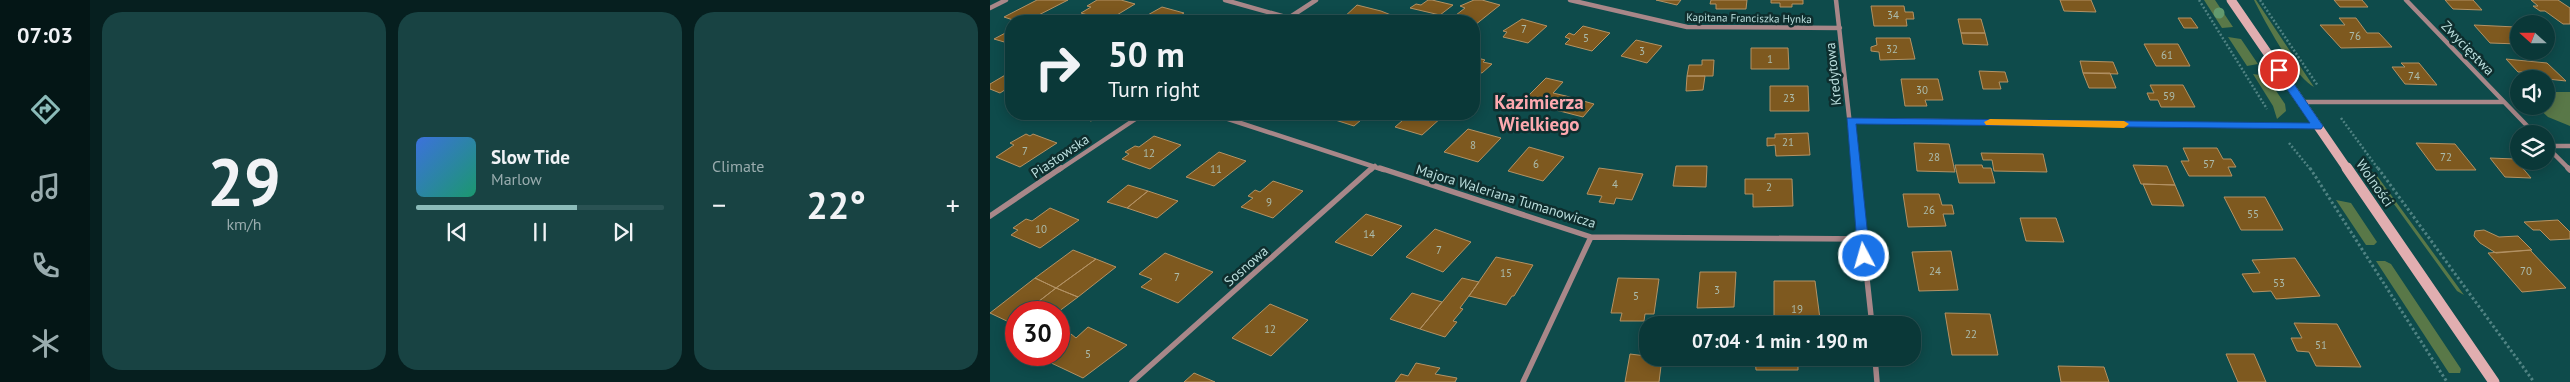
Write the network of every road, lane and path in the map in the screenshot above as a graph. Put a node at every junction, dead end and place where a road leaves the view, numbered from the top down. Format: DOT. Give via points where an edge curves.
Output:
graph roads {
  1 [pos="1006,0"];
  2 [pos="1225,0"];
  3 [pos="1316,0"];
  4 [pos="1570,0"];
  5 [pos="1836,0"];
  6 [pos="2199,0"];
  7 [pos="2231,0"];
  8 [pos="2260,0"];
  9 [pos="2406,0"];
  10 [pos="990,8"];
  11 [pos="1278,15"];
  12 [pos="1294,15"];
  13 [pos="1840,28"];
  14 [pos="2322,92"];
  15 [pos="2301,102"];
  16 [pos="2504,102"];
  17 [pos="2336,110"];
  18 [pos="1134,120"];
  19 [pos="1232,120"];
  20 [pos="1850,120"];
  21 [pos="2526,125"];
  22 [pos="2274,126"];
  23 [pos="2318,126"];
  24 [pos="2555,146"];
  25 [pos="2570,146"];
  26 [pos="2555,155"];
  27 [pos="1375,166"];
  28 [pos="2570,170"];
  29 [pos="990,216"];
  30 [pos="1591,237"];
  31 [pos="1863,239"];
  32 [pos="1871,316"];
  33 [pos="1876,366"];
  34 [pos="1132,382"];
  35 [pos="1523,382"];
  36 [pos="1878,382"];
  37 [pos="2447,382"];
  38 [pos="2494,382"];
  39 [pos="2534,382"];
  1 -- 10 [label="street"];
  2 -- 11 [label="street"];
  3 -- 12 [label="street"];
  4 -- 13 [label="street, Kapitana Franciszka Hynka" via="1687,27"];
  5 -- 13 [label="street, Kredytowa"];
  6 -- 22 [label="path" via="2265,104"];
  7 -- 15 [label="main road, Wolności"];
  8 -- 14 [label="path"];
  9 -- 16 [label="street, Zwycięstwa"];
  13 -- 20 [label="street, Kredytowa"];
  15 -- 16 [label="street"];
  15 -- 23 [label="main road, Wolności"];
  16 -- 21 [label="street, Zwycięstwa"];
  17 -- 39 [label="path"];
  18 -- 29 [label="street, Piastowska"];
  19 -- 27 [label="street, Majora Waleriana Tumanowicza"];
  20 -- 22 [label="street"];
  20 -- 31 [label="street, Kredytowa"];
  22 -- 23 [label="street"];
  22 -- 37 [label="path" via="2307,164"];
  23 -- 38 [label="main road, Wolności"];
  24 -- 25 [label="street"];
  26 -- 28 [label="street"];
  27 -- 30 [label="street, Majora Waleriana Tumanowicza"];
  27 -- 34 [label="street, Sosnowa"];
  30 -- 31 [label="street, Majora Waleriana Tumanowicza"];
  30 -- 35 [label="street"];
  31 -- 32 [label="street, Kredytowa"];
  33 -- 36 [label="street"];
}
